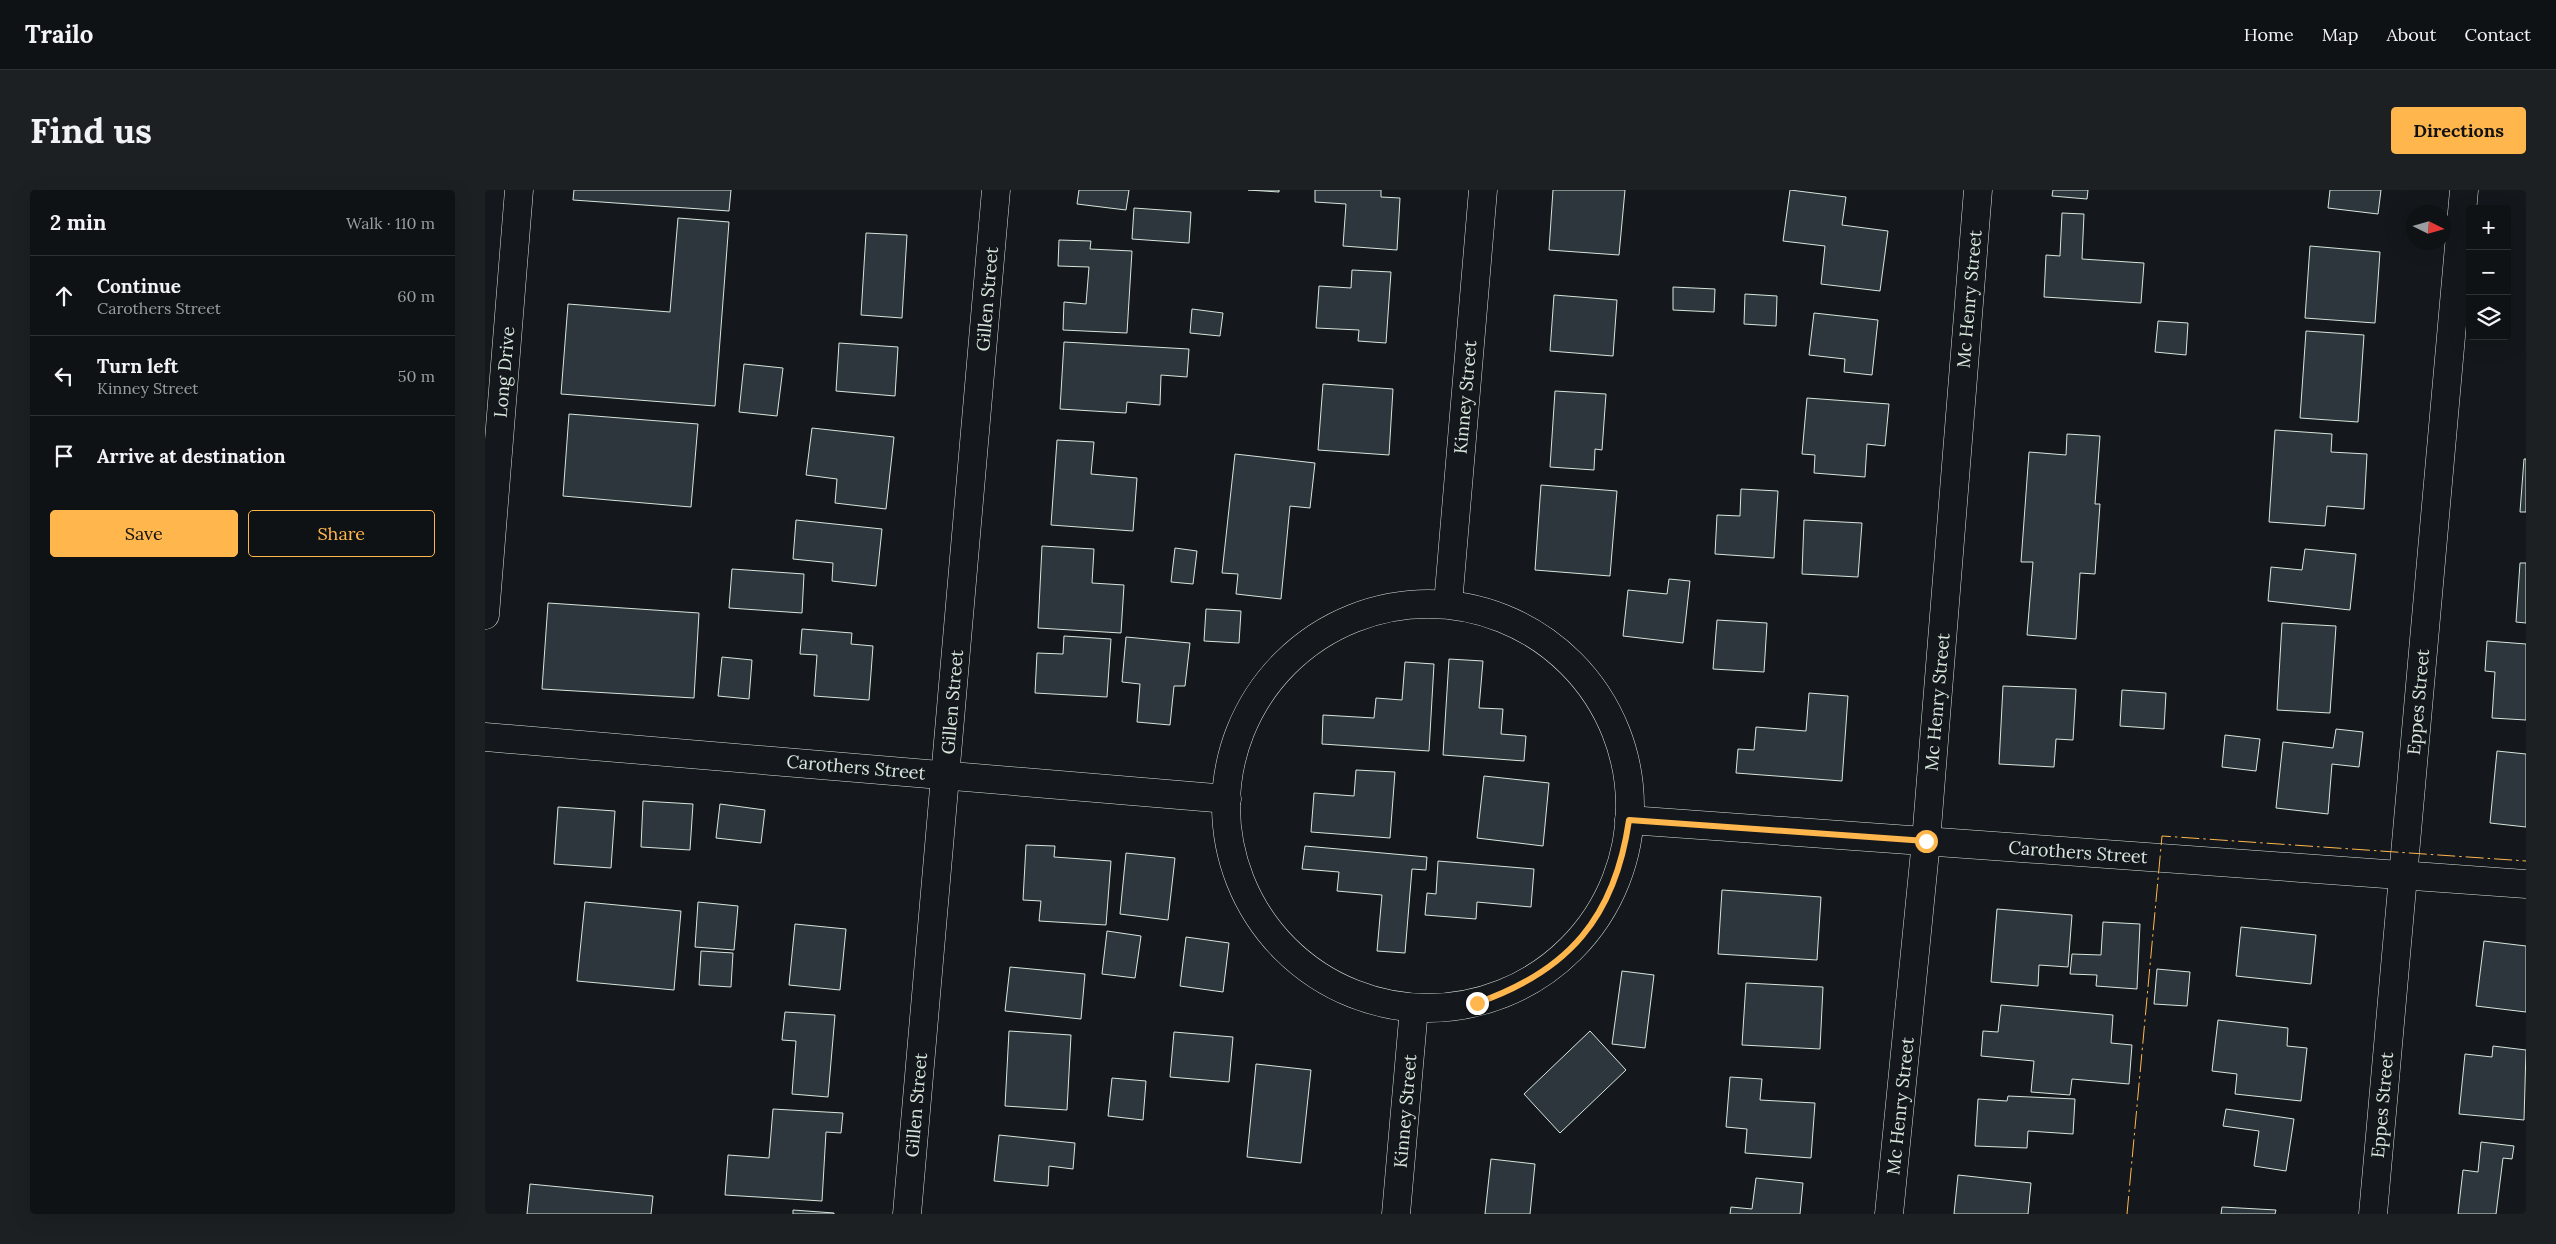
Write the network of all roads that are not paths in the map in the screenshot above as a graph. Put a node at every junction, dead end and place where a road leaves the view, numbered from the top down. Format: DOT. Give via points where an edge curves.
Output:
graph roads {
  1 [pos="519,190"];
  2 [pos="996,190"];
  3 [pos="1483,190"];
  4 [pos="1978,190"];
  5 [pos="2464,190"];
  6 [pos="1447,604"];
  7 [pos="485,615"];
  8 [pos="485,737"];
  9 [pos="946,774"];
  10 [pos="1227,799"];
  11 [pos="1629,820"];
  12 [pos="1926,841"];
  13 [pos="2402,875"];
  14 [pos="2526,884"];
  15 [pos="1414,1008"];
  16 [pos="907,1214"];
  17 [pos="1396,1214"];
  18 [pos="1889,1214"];
  19 [pos="2373,1214"];
  1 -- 7 [label="street, Long Drive"];
  2 -- 9 [label="street, Gillen Street"];
  3 -- 6 [label="street, Kinney Street"];
  4 -- 12 [label="street, Mc Henry Street"];
  5 -- 13 [label="street, Eppes Street"];
  6 -- 10 [label="street" via="1383,609 1351,619 1322,634 1295,654 1254,705 1240,734 1230,766"];
  6 -- 11 [label="street" via="1495,615 1517,624 1557,650 1585,678 1602,704 1621,748 1627,772"];
  8 -- 9 [label="street, Carothers Street"];
  9 -- 10 [label="street, Carothers Street"];
  9 -- 16 [label="street, Gillen Street"];
  10 -- 15 [label="street" via="1234,861 1252,904 1278,942 1300,963 1354,995 1383,1004"];
  11 -- 12 [label="street, Carothers Street"];
  11 -- 15 [label="street" via="1625,851 1612,889 1583,936 1560,959 1535,978 1477,1003 1446,1008"];
  12 -- 13 [label="street, Carothers Street"];
  12 -- 18 [label="street, Mc Henry Street"];
  13 -- 14 [label="street, Carothers Street"];
  13 -- 19 [label="street, Eppes Street"];
  15 -- 17 [label="street, Kinney Street"];
}
